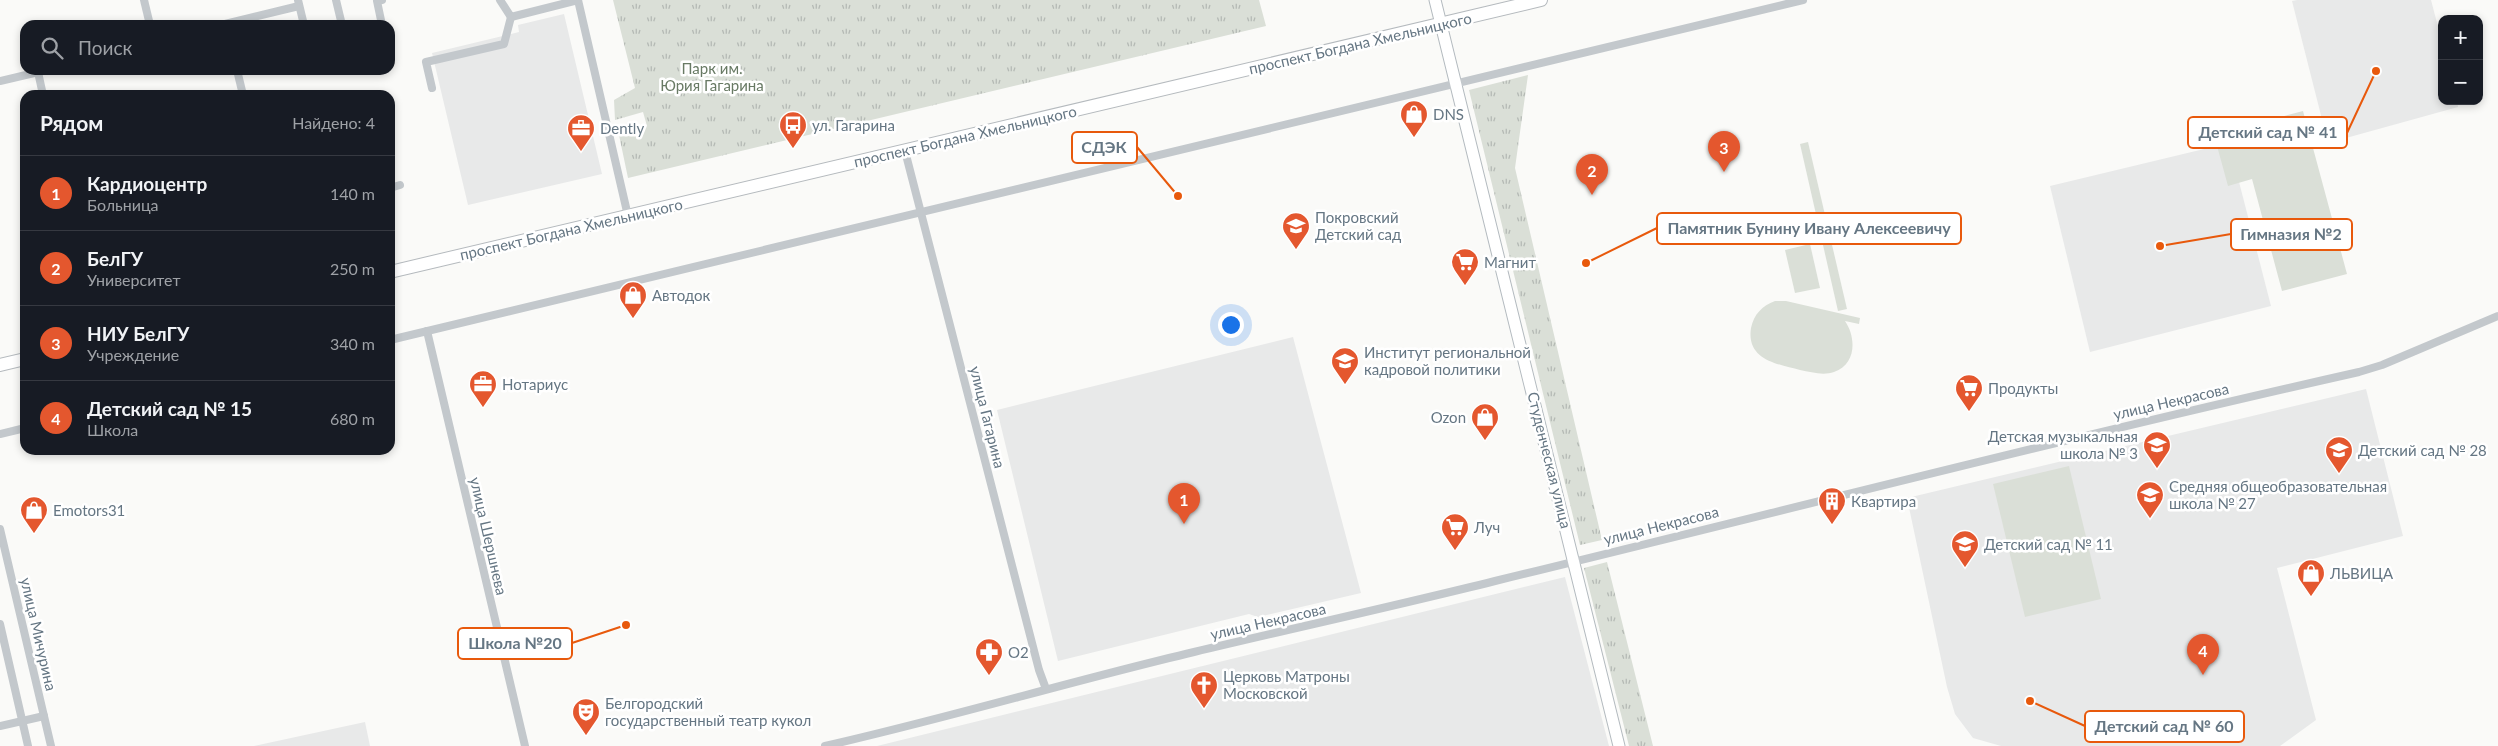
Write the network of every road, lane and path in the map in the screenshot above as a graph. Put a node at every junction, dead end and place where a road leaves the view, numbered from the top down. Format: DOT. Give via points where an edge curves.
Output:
graph roads {
  1 [pos="144,0"];
  2 [pos="336,0"];
  3 [pos="382,0"];
  4 [pos="500,0"];
  5 [pos="578,0"];
  6 [pos="1435,0"];
  7 [pos="1541,0"];
  8 [pos="1803,0"];
  9 [pos="298,3"];
  10 [pos="511,17"];
  11 [pos="149,20"];
  12 [pos="242,20"];
  13 [pos="303,20"];
  14 [pos="341,20"];
  15 [pos="381,20"];
  16 [pos="1442,24"];
  17 [pos="25,75"];
  18 [pos="39,75"];
  19 [pos="238,75"];
  20 [pos="0,81"];
  21 [pos="1457,84"];
  22 [pos="432,88"];
  23 [pos="42,90"];
  24 [pos="242,90"];
  25 [pos="905,151"];
  26 [pos="400,186"];
  27 [pos="395,187"];
  28 [pos="922,212"];
  29 [pos="628,216"];
  30 [pos="395,271"];
  31 [pos="2498,316"];
  32 [pos="427,331"];
  33 [pos="395,339"];
  34 [pos="20,360"];
  35 [pos="0,365"];
  36 [pos="20,429"];
  37 [pos="0,434"];
  38 [pos="0,529"];
  39 [pos="1574,561"];
  40 [pos="0,624"];
  41 [pos="1046,689"];
  42 [pos="44,716"];
  43 [pos="22,720"];
  44 [pos="0,726"];
  45 [pos="28,746"];
  46 [pos="51,746"];
  47 [pos="525,746"];
  48 [pos="825,746"];
  49 [pos="1619,746"];
  1 -- 11 [label="street"];
  2 -- 14 [label="street"];
  3 -- 15 [label="street" via="377,1"];
  4 -- 10 [label="street"];
  5 -- 10 [label="street"];
  5 -- 29 [label="street"];
  6 -- 16 [label="main road, Студенческая улица"];
  7 -- 16 [label="main road, проспект Богдана Хмельницкого"];
  8 -- 21 [label="street"];
  9 -- 12 [label="street"];
  9 -- 13 [label="street"];
  10 -- 22 [label="street" via="504,44 426,62"];
  16 -- 21 [label="main road, Студенческая улица"];
  16 -- 25 [label="main road, проспект Богдана Хмельницкого"];
  17 -- 20 [label="street"];
  18 -- 23 [label="street"];
  19 -- 24 [label="street"];
  21 -- 28 [label="street"];
  21 -- 39 [label="main road, Студенческая улица"];
  25 -- 28 [label="street, улица Гагарина"];
  25 -- 29 [label="main road, проспект Богдана Хмельницкого"];
  26 -- 27 [label="street"];
  28 -- 32 [label="street"];
  28 -- 41 [label="street, улица Гагарина" via="1038,670"];
  29 -- 30 [label="main road, проспект Богдана Хмельницкого"];
  31 -- 39 [label="street, улица Некрасова" via="2359,372 1958,465"];
  32 -- 33 [label="street"];
  32 -- 47 [label="street, улица Шершнева"];
  34 -- 35 [label="main road"];
  36 -- 37 [label="street"];
  38 -- 42 [label="street, улица Мичурина"];
  39 -- 41 [label="street, улица Некрасова"];
  39 -- 49 [label="main road, Студенческая улица"];
  40 -- 43 [label="street"];
  41 -- 48 [label="street, улица Некрасова"];
  42 -- 43 [label="street"];
  42 -- 46 [label="street, улица Мичурина"];
  43 -- 44 [label="street"];
  43 -- 45 [label="street"];
}
